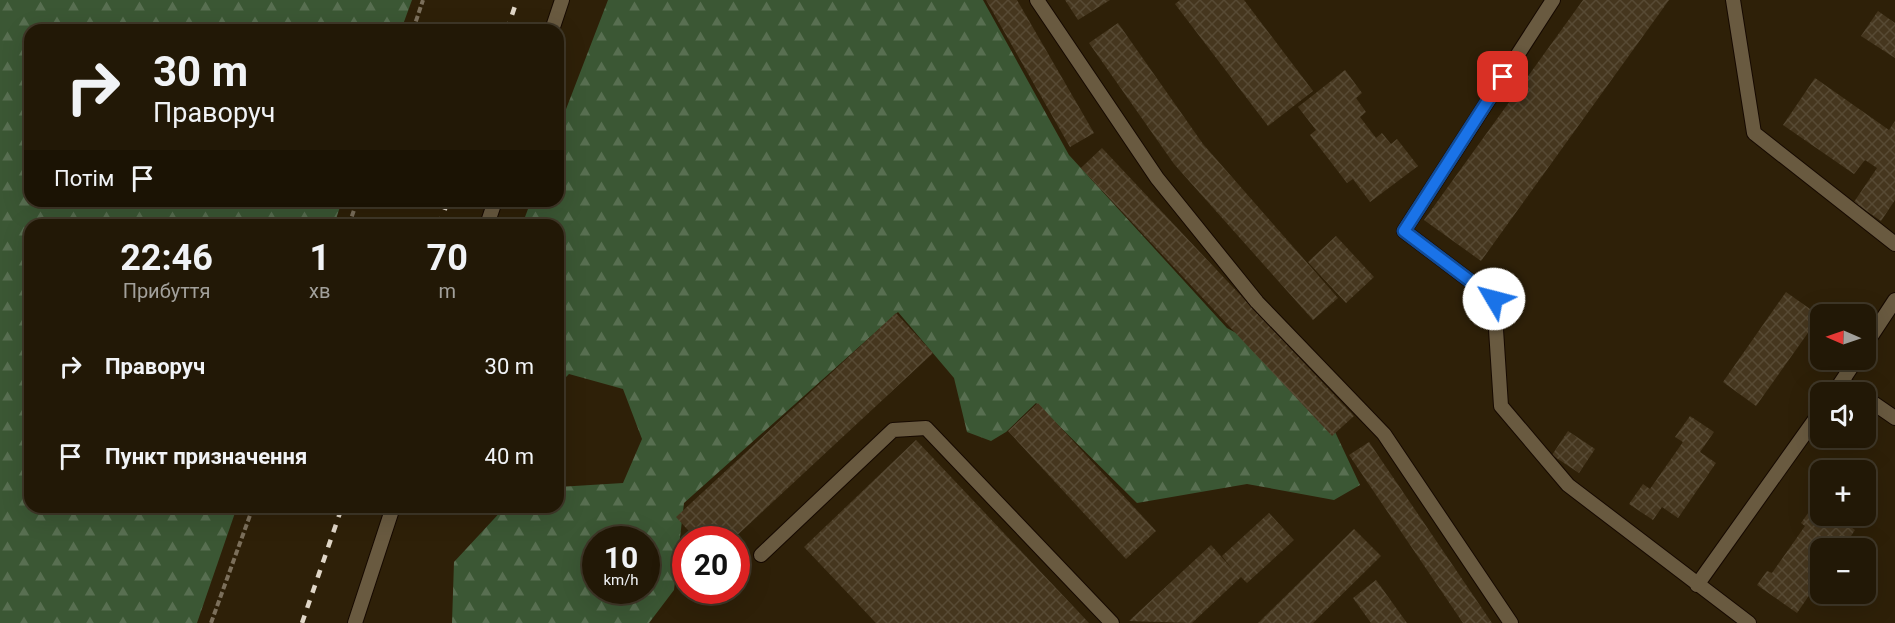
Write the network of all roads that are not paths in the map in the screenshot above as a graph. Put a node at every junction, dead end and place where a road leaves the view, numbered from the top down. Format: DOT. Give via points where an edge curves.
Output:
graph roads {
  1 [pos="562,0"];
  2 [pos="1037,0"];
  3 [pos="1553,0"];
  4 [pos="1733,0"];
  5 [pos="554,24"];
  6 [pos="1895,244"];
  7 [pos="1895,300"];
  8 [pos="1876,329"];
  9 [pos="1876,405"];
  10 [pos="1895,418"];
  11 [pos="1810,426"];
  12 [pos="391,513"];
  13 [pos="761,555"];
  14 [pos="1697,585"];
  15 [pos="355,623"];
  16 [pos="1112,623"];
  17 [pos="1511,623"];
  18 [pos="1749,623"];
  1 -- 5 [label="lane"];
  2 -- 17 [label="lane" via="1157,178 1257,302 1384,434"];
  3 -- 14 [label="lane" via="1404,231 1494,299 1501,406 1568,485"];
  4 -- 6 [label="lane" via="1754,133"];
  7 -- 8 [label="lane"];
  9 -- 10 [label="lane"];
  11 -- 14 [label="lane"];
  12 -- 15 [label="lane"];
  13 -- 16 [label="lane" via="893,430 926,428"];
  14 -- 18 [label="lane"];
}
